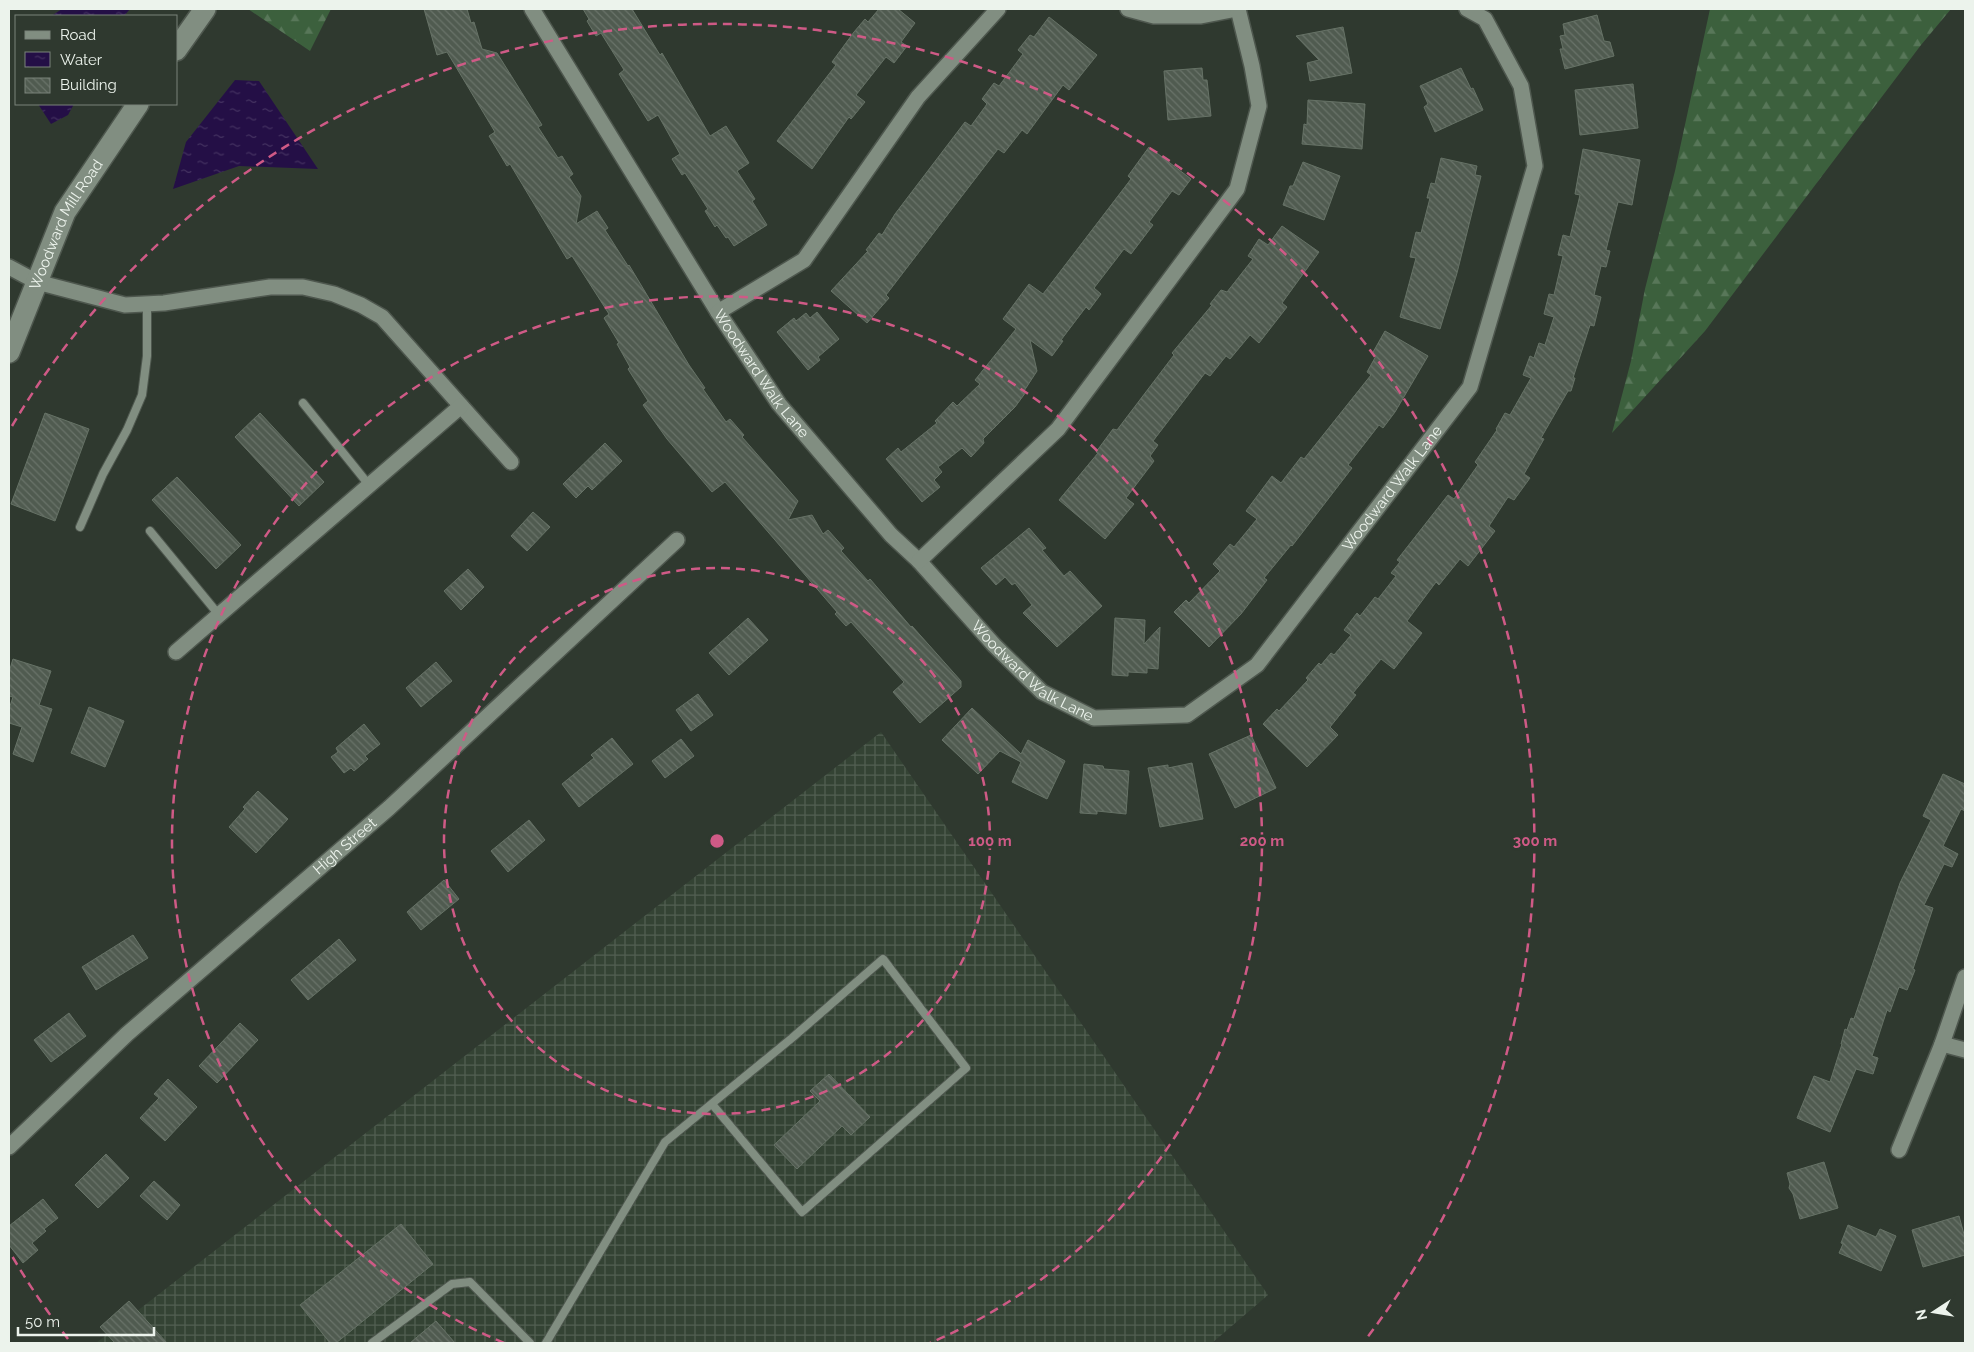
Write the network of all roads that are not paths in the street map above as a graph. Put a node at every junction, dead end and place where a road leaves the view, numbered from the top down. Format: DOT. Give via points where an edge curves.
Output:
graph roads {
  1 [pos="205,9"];
  2 [pos="532,9"];
  3 [pos="998,9"];
  4 [pos="1128,9"];
  5 [pos="1238,9"];
  6 [pos="1467,9"];
  7 [pos="1490,14"];
  8 [pos="178,47"];
  9 [pos="137,105"];
  10 [pos="9,267"];
  11 [pos="37,282"];
  12 [pos="147,304"];
  13 [pos="718,312"];
  14 [pos="9,352"];
  15 [pos="303,404"];
  16 [pos="461,406"];
  17 [pos="511,462"];
  18 [pos="369,485"];
  19 [pos="80,527"];
  20 [pos="150,531"];
  21 [pos="676,540"];
  22 [pos="919,562"];
  23 [pos="219,615"];
  24 [pos="176,652"];
  25 [pos="1965,977"];
  26 [pos="1942,1044"];
  27 [pos="1965,1050"];
  28 [pos="712,1104"];
  29 [pos="9,1146"];
  30 [pos="1899,1150"];
  31 [pos="372,1343"];
  32 [pos="530,1343"];
  33 [pos="546,1343"];
  1 -- 8 [label="street"];
  2 -- 13 [label="street, Woodward Walk Lane"];
  3 -- 13 [label="street" via="918,97 804,260"];
  4 -- 5 [label="street" via="1154,16 1201,16"];
  5 -- 22 [label="street" via="1259,106 1236,189 1058,429"];
  6 -- 7 [label="street, Woodward Walk Lane"];
  7 -- 22 [label="street, Woodward Walk Lane" via="1521,86 1535,166 1470,387 1257,665 1187,715 1094,718 1042,692 994,645"];
  9 -- 11 [label="street, Woodward Mill Road" via="65,212"];
  10 -- 11 [label="street"];
  11 -- 12 [label="street" via="125,304"];
  11 -- 14 [label="street, Woodward Mill Road"];
  12 -- 16 [label="street" via="270,287 303,287 334,294 382,317"];
  12 -- 19 [label="lane" via="147,356 142,395"];
  13 -- 22 [label="street, Woodward Walk Lane" via="779,404 891,535"];
  15 -- 18 [label="lane"];
  16 -- 17 [label="street"];
  16 -- 18 [label="street"];
  18 -- 23 [label="street"];
  20 -- 23 [label="lane"];
  21 -- 29 [label="street, High Street" via="389,808 127,1034"];
  23 -- 24 [label="street"];
  25 -- 26 [label="street"];
  26 -- 27 [label="street"];
  26 -- 30 [label="street"];
  28 -- 28 [label="lane" via="883,959 966,1068 802,1212"];
  28 -- 33 [label="lane" via="665,1142"];
  31 -- 32 [label="lane" via="452,1284 470,1282"];
}
